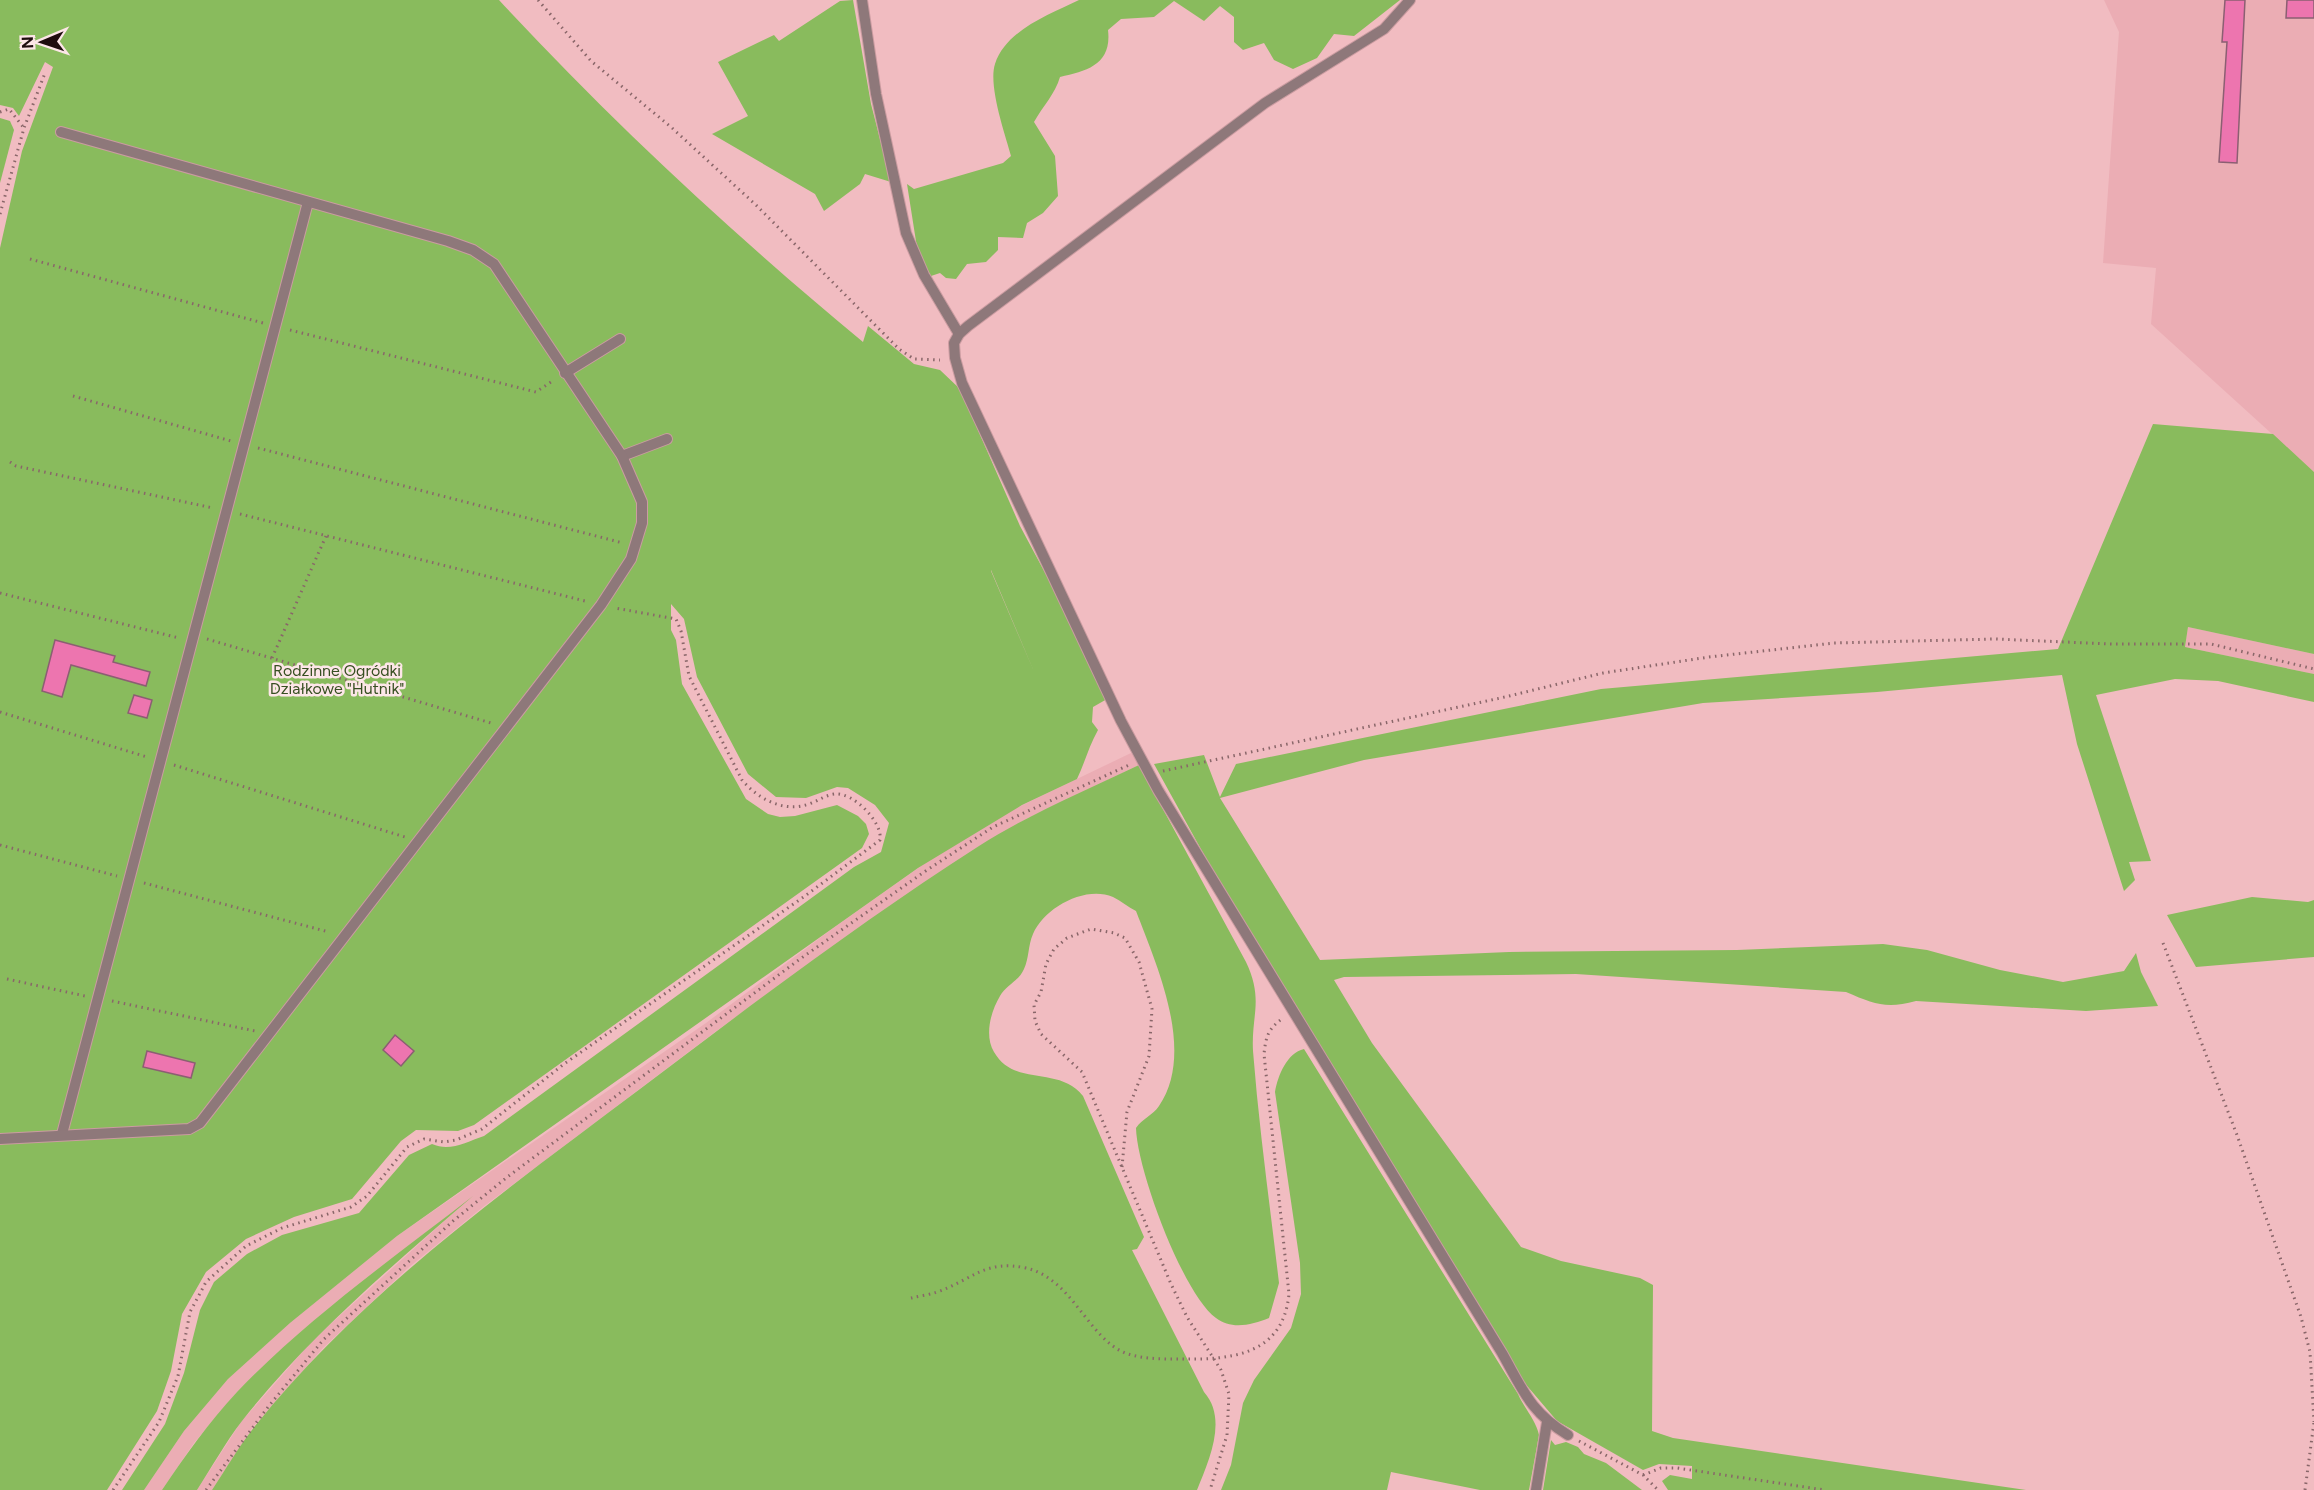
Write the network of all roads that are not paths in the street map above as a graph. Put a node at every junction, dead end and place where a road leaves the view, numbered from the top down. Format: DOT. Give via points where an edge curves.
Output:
graph roads {
  1 [pos="862,0"];
  2 [pos="1410,0"];
  3 [pos="62,132"];
  4 [pos="308,202"];
  5 [pos="959,334"];
  6 [pos="620,339"];
  7 [pos="565,373"];
  8 [pos="667,439"];
  9 [pos="622,456"];
  10 [pos="62,1134"];
  11 [pos="0,1139"];
  12 [pos="1547,1422"];
  13 [pos="1568,1435"];
  14 [pos="1536,1490"];
  1 -- 5 [label="lane" via="876,94 906,233 924,275"];
  2 -- 5 [label="lane" via="1384,29 1265,103"];
  3 -- 4 [label="lane"];
  4 -- 7 [label="lane" via="473,250 494,264"];
  4 -- 10 [label="lane"];
  5 -- 12 [label="lane" via="954,343 962,383 1149,774 1533,1408"];
  6 -- 7 [label="lane"];
  7 -- 9 [label="lane"];
  8 -- 9 [label="lane"];
  9 -- 10 [label="lane" via="642,502 642,523 631,559 601,605 210,1113 189,1128"];
  10 -- 11 [label="lane"];
  12 -- 13 [label="lane"];
  12 -- 14 [label="lane"];
}
